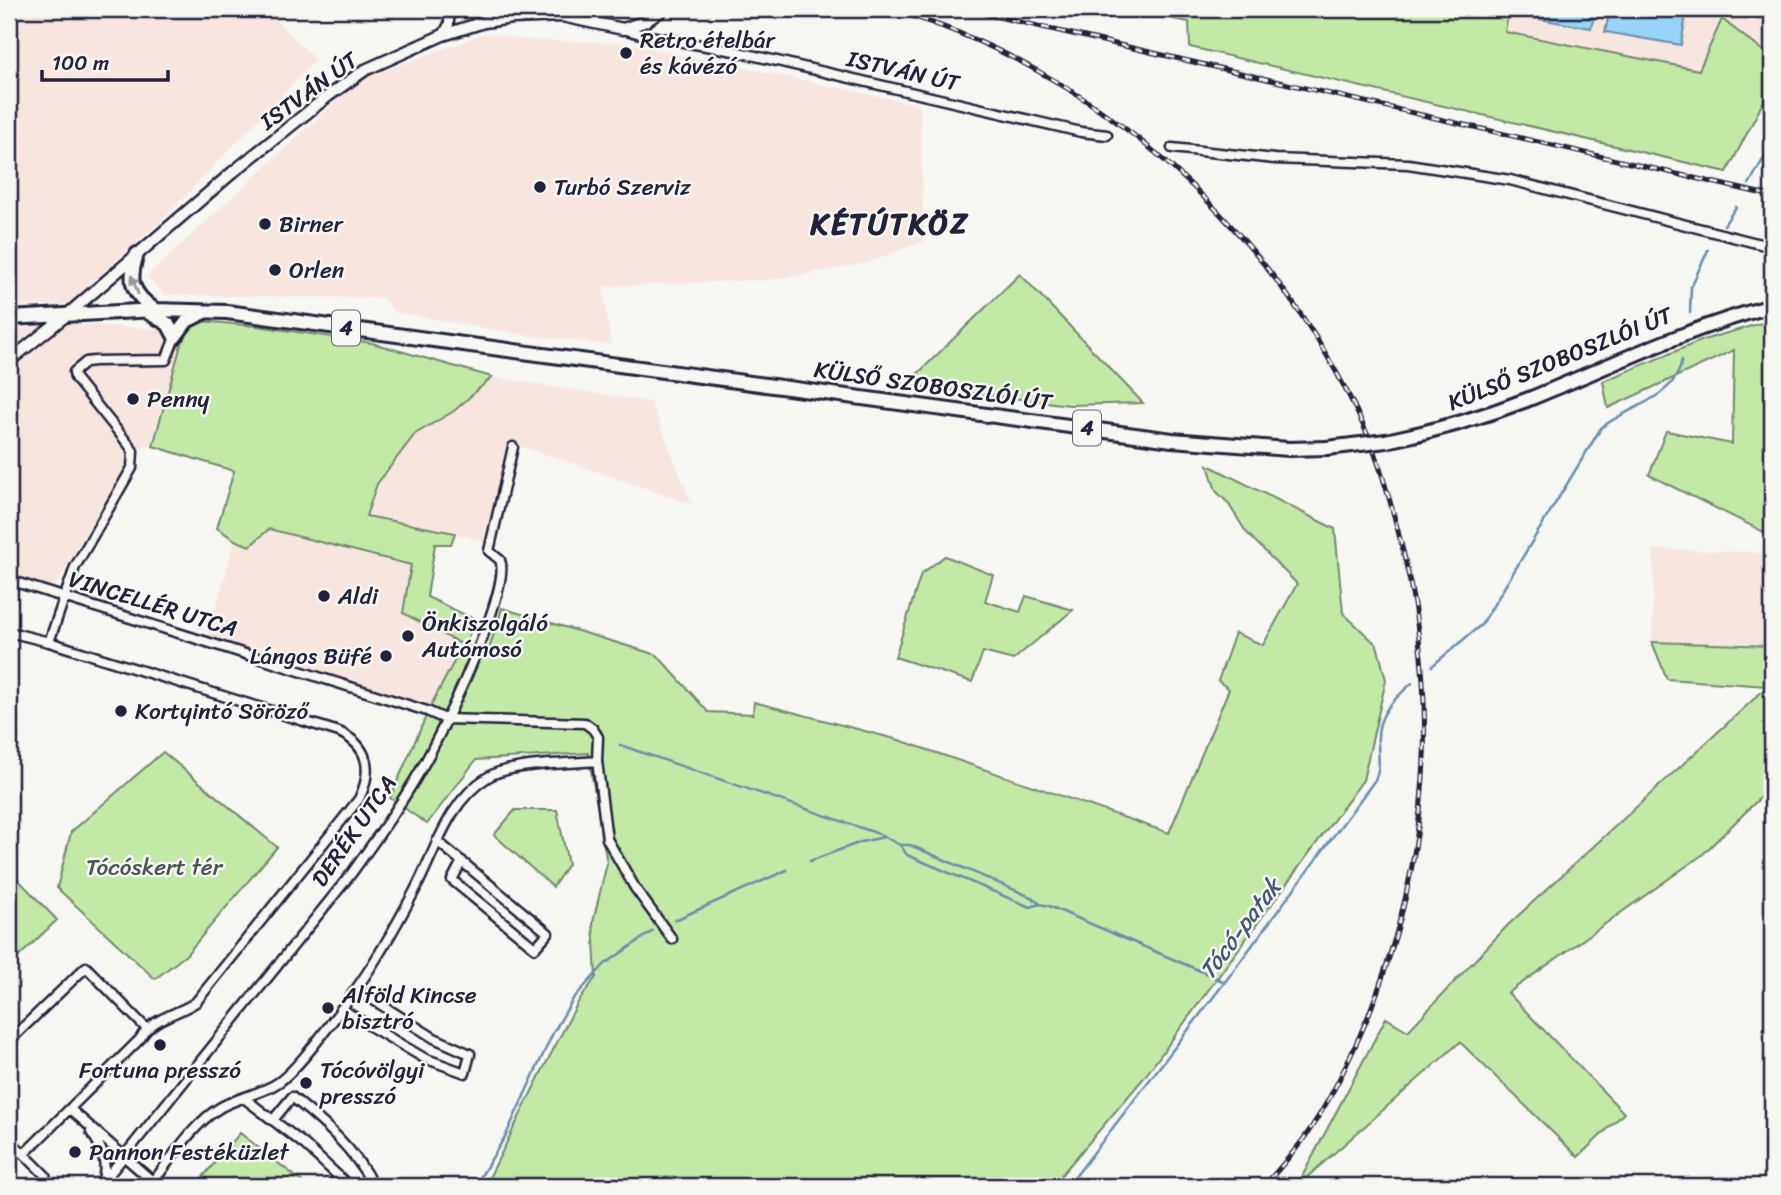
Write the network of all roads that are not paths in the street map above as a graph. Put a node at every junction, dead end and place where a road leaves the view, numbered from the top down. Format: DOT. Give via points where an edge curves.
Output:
graph roads {
  1 [pos="449,9"];
  2 [pos="543,9"];
  3 [pos="664,9"];
  4 [pos="562,16"];
  5 [pos="623,29"];
  6 [pos="443,35"];
  7 [pos="1107,135"];
  8 [pos="1172,148"];
  9 [pos="1772,247"];
  10 [pos="137,254"];
  11 [pos="1772,306"];
  12 [pos="155,310"];
  13 [pos="138,311"];
  14 [pos="211,311"];
  15 [pos="68,314"];
  16 [pos="9,318"];
  17 [pos="175,337"];
  18 [pos="9,360"];
  19 [pos="513,447"];
  20 [pos="9,580"];
  21 [pos="63,597"];
  22 [pos="9,632"];
  23 [pos="49,642"];
  24 [pos="445,719"];
  25 [pos="597,761"];
  26 [pos="437,841"];
  27 [pos="462,862"];
  28 [pos="672,939"];
  29 [pos="356,989"];
  30 [pos="341,1009"];
  31 [pos="146,1028"];
  32 [pos="9,1041"];
  33 [pos="244,1098"];
  34 [pos="70,1109"];
  35 [pos="81,1119"];
  36 [pos="273,1120"];
  37 [pos="9,1140"];
  38 [pos="24,1154"];
  39 [pos="123,1157"];
  40 [pos="154,1185"];
  41 [pos="48,1186"];
  42 [pos="101,1186"];
  43 [pos="349,1186"];
  44 [pos="373,1186"];
  1 -- 6 [label="street"];
  2 -- 4 [label="street"];
  3 -- 5 [label="street"];
  4 -- 5 [label="street, ISTVÁN ÚT"];
  4 -- 6 [label="street, ISTVÁN ÚT" via="484,22"];
  5 -- 7 [label="street, ISTVÁN ÚT"];
  6 -- 10 [label="street, ISTVÁN ÚT" via="365,71 328,96"];
  8 -- 9 [label="street" via="1275,159 1408,164 1510,180"];
  12 -- 10 [label="main road, one-way" via="141,300 132,285"];
  10 -- 15 [label="street, ISTVÁN ÚT"];
  11 -- 14 [label="main road, KÜLSŐ SZOBOSZLÓI ÚT / 4, bridge" via="1687,332 1528,399 1444,428 1386,441 1289,449 1171,440"];
  12 -- 13 [label="main road, KÜLSŐ SZOBOSZLÓI ÚT / 4"];
  12 -- 14 [label="main road, KÜLSŐ SZOBOSZLÓI ÚT / 4"];
  13 -- 15 [label="main road, KÜLSŐ SZOBOSZLÓI ÚT / 4"];
  13 -- 17 [label="main road" via="161,318"];
  14 -- 17 [label="main road" via="187,321"];
  15 -- 16 [label="main road, 4"];
  15 -- 18 [label="street, ISTVÁN ÚT"];
  17 -- 21 [label="street" via="166,360 86,362 75,372 75,378 129,444 134,458"];
  19 -- 24 [label="street, DERÉK UTCA" via="489,551 500,560 503,574 473,660"];
  20 -- 21 [label="street, VINCELLÉR UTCA"];
  21 -- 23 [label="street"];
  21 -- 24 [label="street, VINCELLÉR UTCA"];
  22 -- 23 [label="street"];
  23 -- 31 [label="street, DERÉK UTCA" via="339,732 357,743 366,760 359,799 196,1002"];
  24 -- 25 [label="street, VINCELLÉR UTCA" via="585,723 598,737"];
  24 -- 39 [label="street, DERÉK UTCA" via="430,753 351,874"];
  25 -- 26 [label="street" via="488,776 473,789"];
  25 -- 28 [label="street, VINCELLÉR UTCA" via="607,839"];
  26 -- 27 [label="street"];
  26 -- 29 [label="street" via="414,891"];
  27 -- 27 [label="street" via="548,933 535,948 452,880"];
  29 -- 30 [label="street"];
  29 -- 30 [label="street" via="434,1038 470,1054 465,1073 424,1058"];
  30 -- 33 [label="street" via="279,1082"];
  31 -- 32 [label="street" via="86,967"];
  31 -- 34 [label="street, DERÉK UTCA"];
  33 -- 36 [label="street"];
  33 -- 40 [label="street" via="220,1107 198,1127"];
  34 -- 35 [label="street"];
  34 -- 38 [label="street, DERÉK UTCA"];
  35 -- 39 [label="street"];
  35 -- 42 [label="street" via="103,1156 106,1168"];
  36 -- 43 [label="street"];
  36 -- 44 [label="street" via="292,1097 331,1128 364,1167"];
  37 -- 38 [label="street"];
  38 -- 41 [label="street" via="45,1175"];
  39 -- 40 [label="street"];
  39 -- 42 [label="street, DERÉK UTCA"];
}
